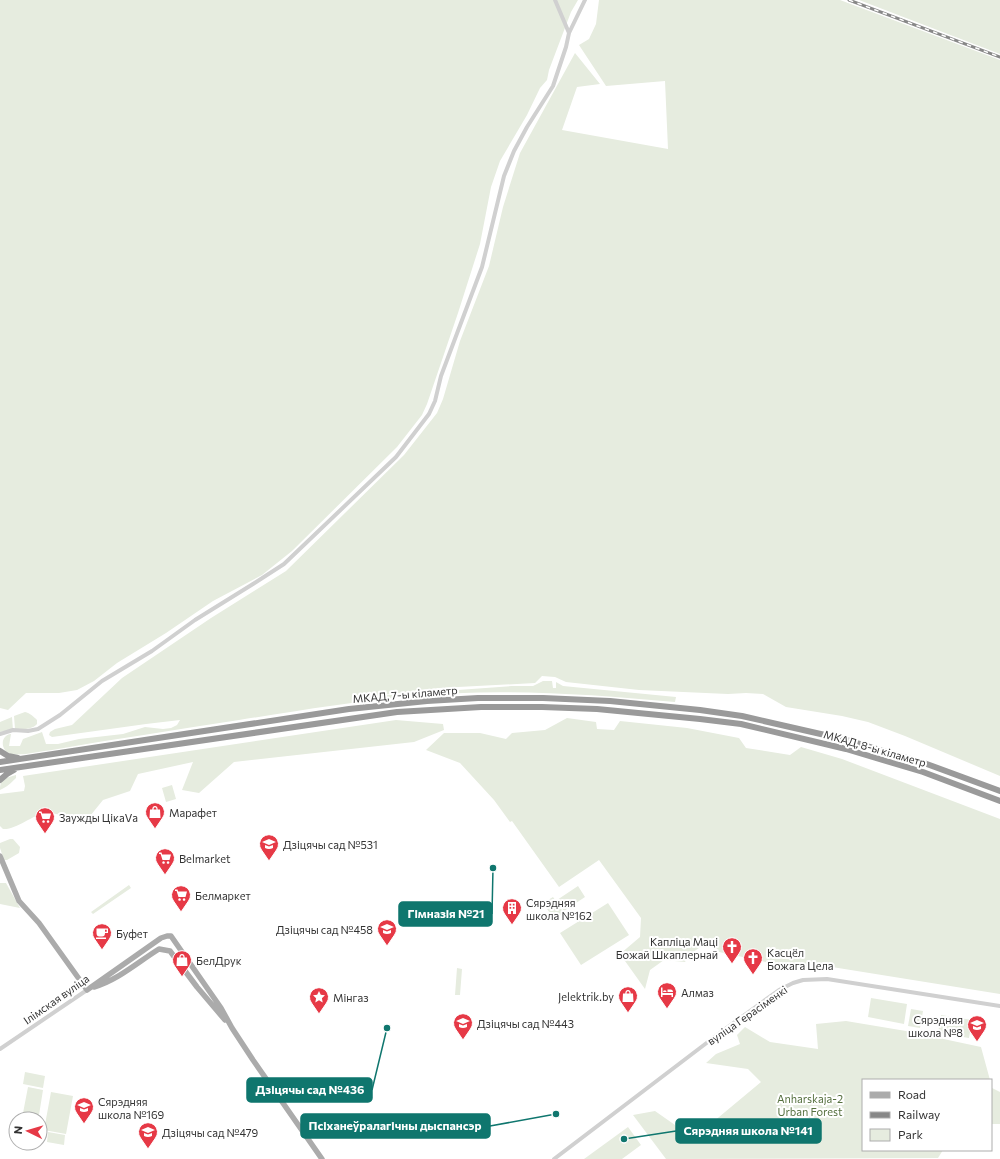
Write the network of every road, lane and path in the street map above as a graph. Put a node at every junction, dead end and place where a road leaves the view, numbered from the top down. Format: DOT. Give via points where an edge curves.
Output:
graph roads {
  1 [pos="555,0"];
  2 [pos="585,0"];
  3 [pos="569,33"];
  4 [pos="742,716"];
  5 [pos="741,724"];
  6 [pos="0,734"];
  7 [pos="0,751"];
  8 [pos="23,759"];
  9 [pos="0,762"];
  10 [pos="21,767"];
  11 [pos="0,770"];
  12 [pos="0,780"];
  13 [pos="1000,791"];
  14 [pos="1000,801"];
  15 [pos="0,856"];
  16 [pos="178,947"];
  17 [pos="170,951"];
  18 [pos="122,964"];
  19 [pos="126,971"];
  20 [pos="204,983"];
  21 [pos="197,987"];
  22 [pos="89,989"];
  23 [pos="1000,1006"];
  24 [pos="232,1028"];
  25 [pos="0,1049"];
  26 [pos="322,1159"];
  27 [pos="554,1159"];
  1 -- 3 [label="street"];
  2 -- 3 [label="street"];
  3 -- 6 [label="street" via="553,86 527,127 504,176 482,267 441,376 435,401 429,414 396,457 284,564 102,681 38,729 14,730"];
  4 -- 8 [label="highway, МКАД, 7-ы кіламетр" via="610,701 543,698 463,699 349,709"];
  4 -- 13 [label="highway, МКАД, 8-ы кіламетр" via="847,740 924,763"];
  5 -- 10 [label="highway, МКАД, 7-ы кіламетр" via="597,709 435,709 397,712"];
  5 -- 14 [label="highway, МКАД, 8-ы кіламетр" via="846,748 923,772"];
  7 -- 8 [label="highway" via="8,756"];
  8 -- 9 [label="highway, МКАД, 7-ы кіламетр"];
  10 -- 11 [label="highway, МКАД, 7-ы кіламетр"];
  10 -- 12 [label="highway"];
  15 -- 22 [label="main road" via="19,901 40,923"];
  16 -- 17 [label="main road" via="172,945"];
  16 -- 18 [label="main road, Ілімская вуліца" via="171,936 165,936"];
  16 -- 20 [label="main road"];
  17 -- 19 [label="main road" via="159,949"];
  17 -- 21 [label="main road"];
  18 -- 19 [label="main road"];
  18 -- 22 [label="main road, Ілімская вуліца"];
  19 -- 22 [label="main road" via="104,984"];
  20 -- 21 [label="main road" via="204,988"];
  20 -- 24 [label="main road"];
  21 -- 24 [label="main road"];
  22 -- 25 [label="street, Ілімская вуліца"];
  23 -- 27 [label="street, вуліца Герасіменкі" via="827,979 793,983 779,990 721,1032"];
  24 -- 26 [label="main road"];
}
